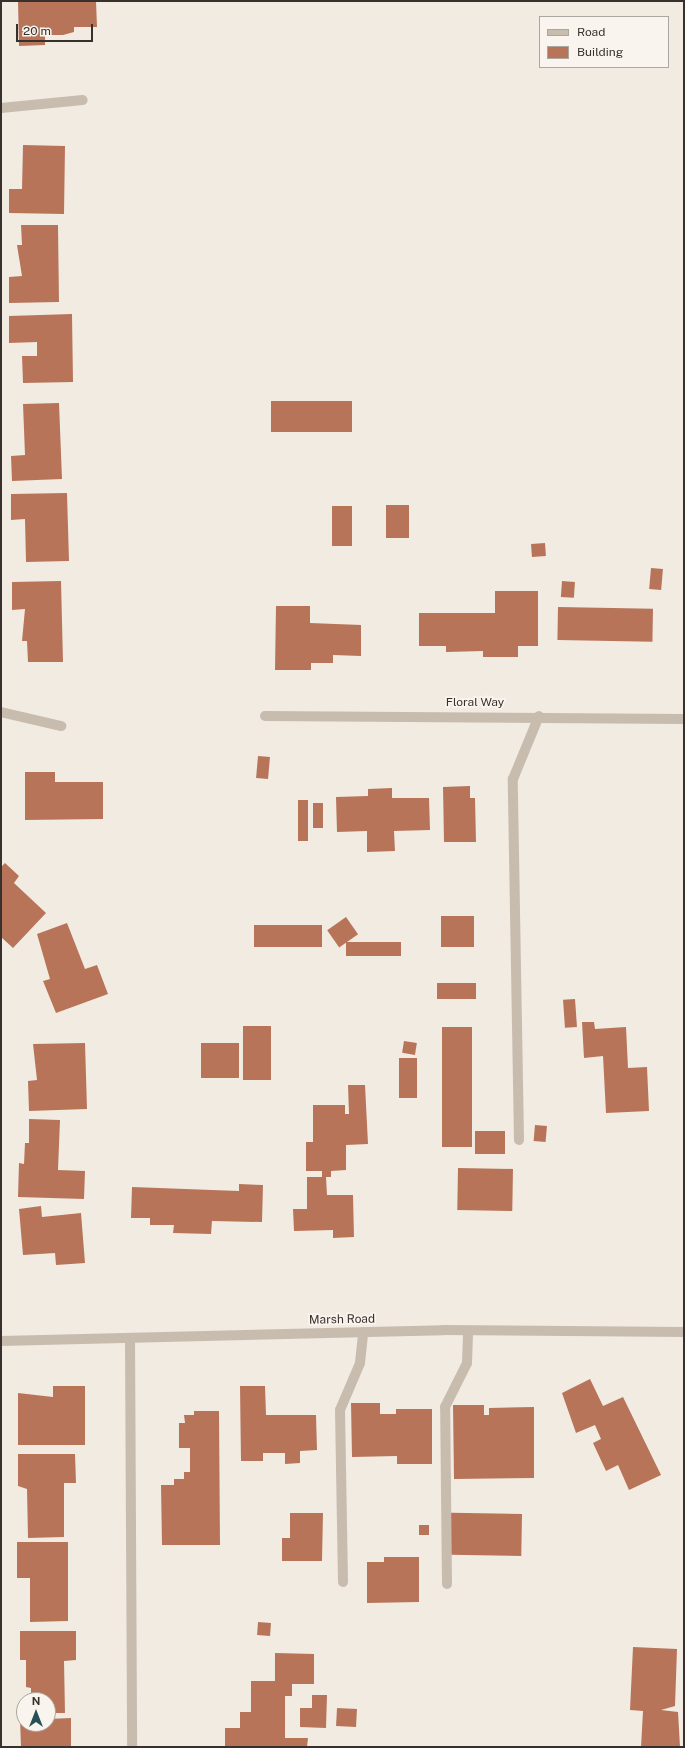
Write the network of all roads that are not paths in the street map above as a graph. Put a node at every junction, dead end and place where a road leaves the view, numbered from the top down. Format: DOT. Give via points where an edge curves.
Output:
graph roads {
  1 [pos="83,100"];
  2 [pos="1,108"];
  3 [pos="1,712"];
  4 [pos="265,716"];
  5 [pos="539,716"];
  6 [pos="684,719"];
  7 [pos="61,726"];
  8 [pos="519,1140"];
  9 [pos="468,1331"];
  10 [pos="363,1332"];
  11 [pos="684,1332"];
  12 [pos="130,1338"];
  13 [pos="1,1340"];
  14 [pos="343,1582"];
  15 [pos="446,1584"];
  16 [pos="132,1747"];
  1 -- 2 [label="street"];
  3 -- 7 [label="street"];
  4 -- 5 [label="street, Floral Way"];
  5 -- 6 [label="street, Floral Way"];
  5 -- 8 [label="street" via="513,779"];
  9 -- 10 [label="street, Marsh Road"];
  9 -- 11 [label="street, Marsh Road"];
  9 -- 15 [label="street" via="467,1363 445,1407"];
  10 -- 12 [label="street, Marsh Road"];
  10 -- 14 [label="street" via="360,1363 340,1410"];
  12 -- 13 [label="street, Marsh Road"];
  12 -- 16 [label="street"];
}
